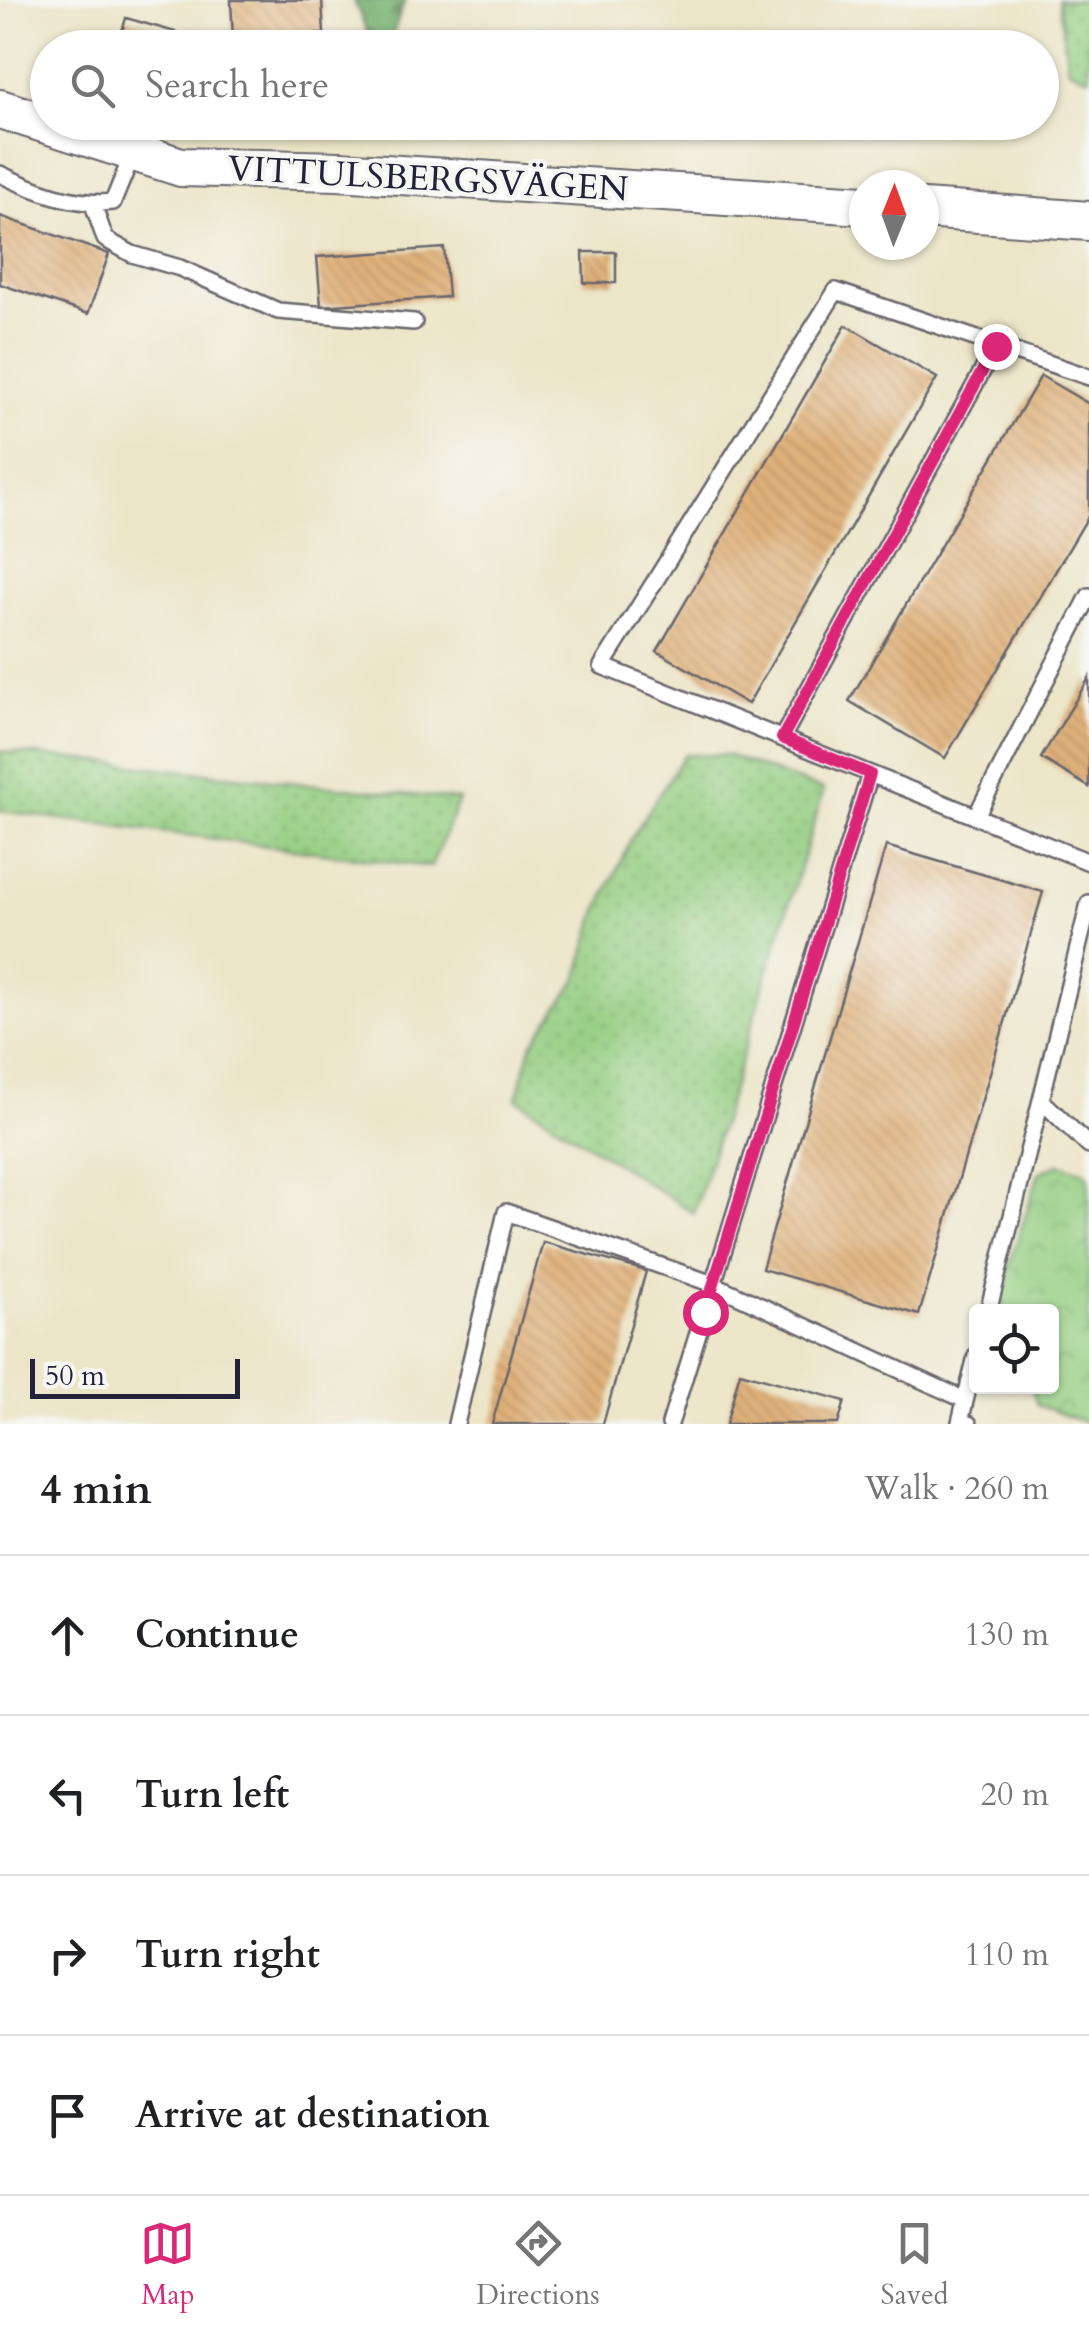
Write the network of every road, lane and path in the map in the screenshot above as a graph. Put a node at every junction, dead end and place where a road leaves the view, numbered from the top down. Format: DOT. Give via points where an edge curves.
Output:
graph roads {
  1 [pos="0,109"];
  2 [pos="30,119"];
  3 [pos="96,140"];
  4 [pos="133,152"];
  5 [pos="0,174"];
  6 [pos="92,204"];
  7 [pos="849,204"];
  8 [pos="939,210"];
  9 [pos="1089,221"];
  10 [pos="414,322"];
  11 [pos="996,346"];
  12 [pos="1089,377"];
  13 [pos="1089,596"];
  14 [pos="782,738"];
  15 [pos="870,774"];
  16 [pos="976,816"];
  17 [pos="1089,862"];
  18 [pos="1089,903"];
  19 [pos="1041,1100"];
  20 [pos="1089,1146"];
  21 [pos="713,1284"];
  22 [pos="990,1304"];
  23 [pos="969,1387"];
  24 [pos="966,1400"];
  25 [pos="456,1424"];
  26 [pos="670,1424"];
  27 [pos="969,1424"];
  1 -- 2 [label="street, VITTULSBERGSVÄGEN"];
  3 -- 4 [label="street, VITTULSBERGSVÄGEN"];
  4 -- 6 [label="lane" via="114,202"];
  4 -- 7 [label="street, VITTULSBERGSVÄGEN" via="182,167"];
  5 -- 6 [label="lane"];
  6 -- 10 [label="lane" via="105,238 118,246 278,311"];
  8 -- 9 [label="street"];
  11 -- 12 [label="lane"];
  11 -- 14 [label="lane"];
  11 -- 14 [label="lane" via="836,291 602,666"];
  13 -- 16 [label="lane"];
  14 -- 15 [label="lane"];
  15 -- 16 [label="lane"];
  15 -- 21 [label="lane"];
  16 -- 17 [label="lane"];
  18 -- 19 [label="lane"];
  19 -- 20 [label="lane"];
  19 -- 22 [label="lane"];
  21 -- 24 [label="lane"];
  21 -- 25 [label="lane" via="506,1212"];
  21 -- 26 [label="lane"];
  23 -- 24 [label="lane"];
  24 -- 27 [label="lane" via="960,1422"];
}
